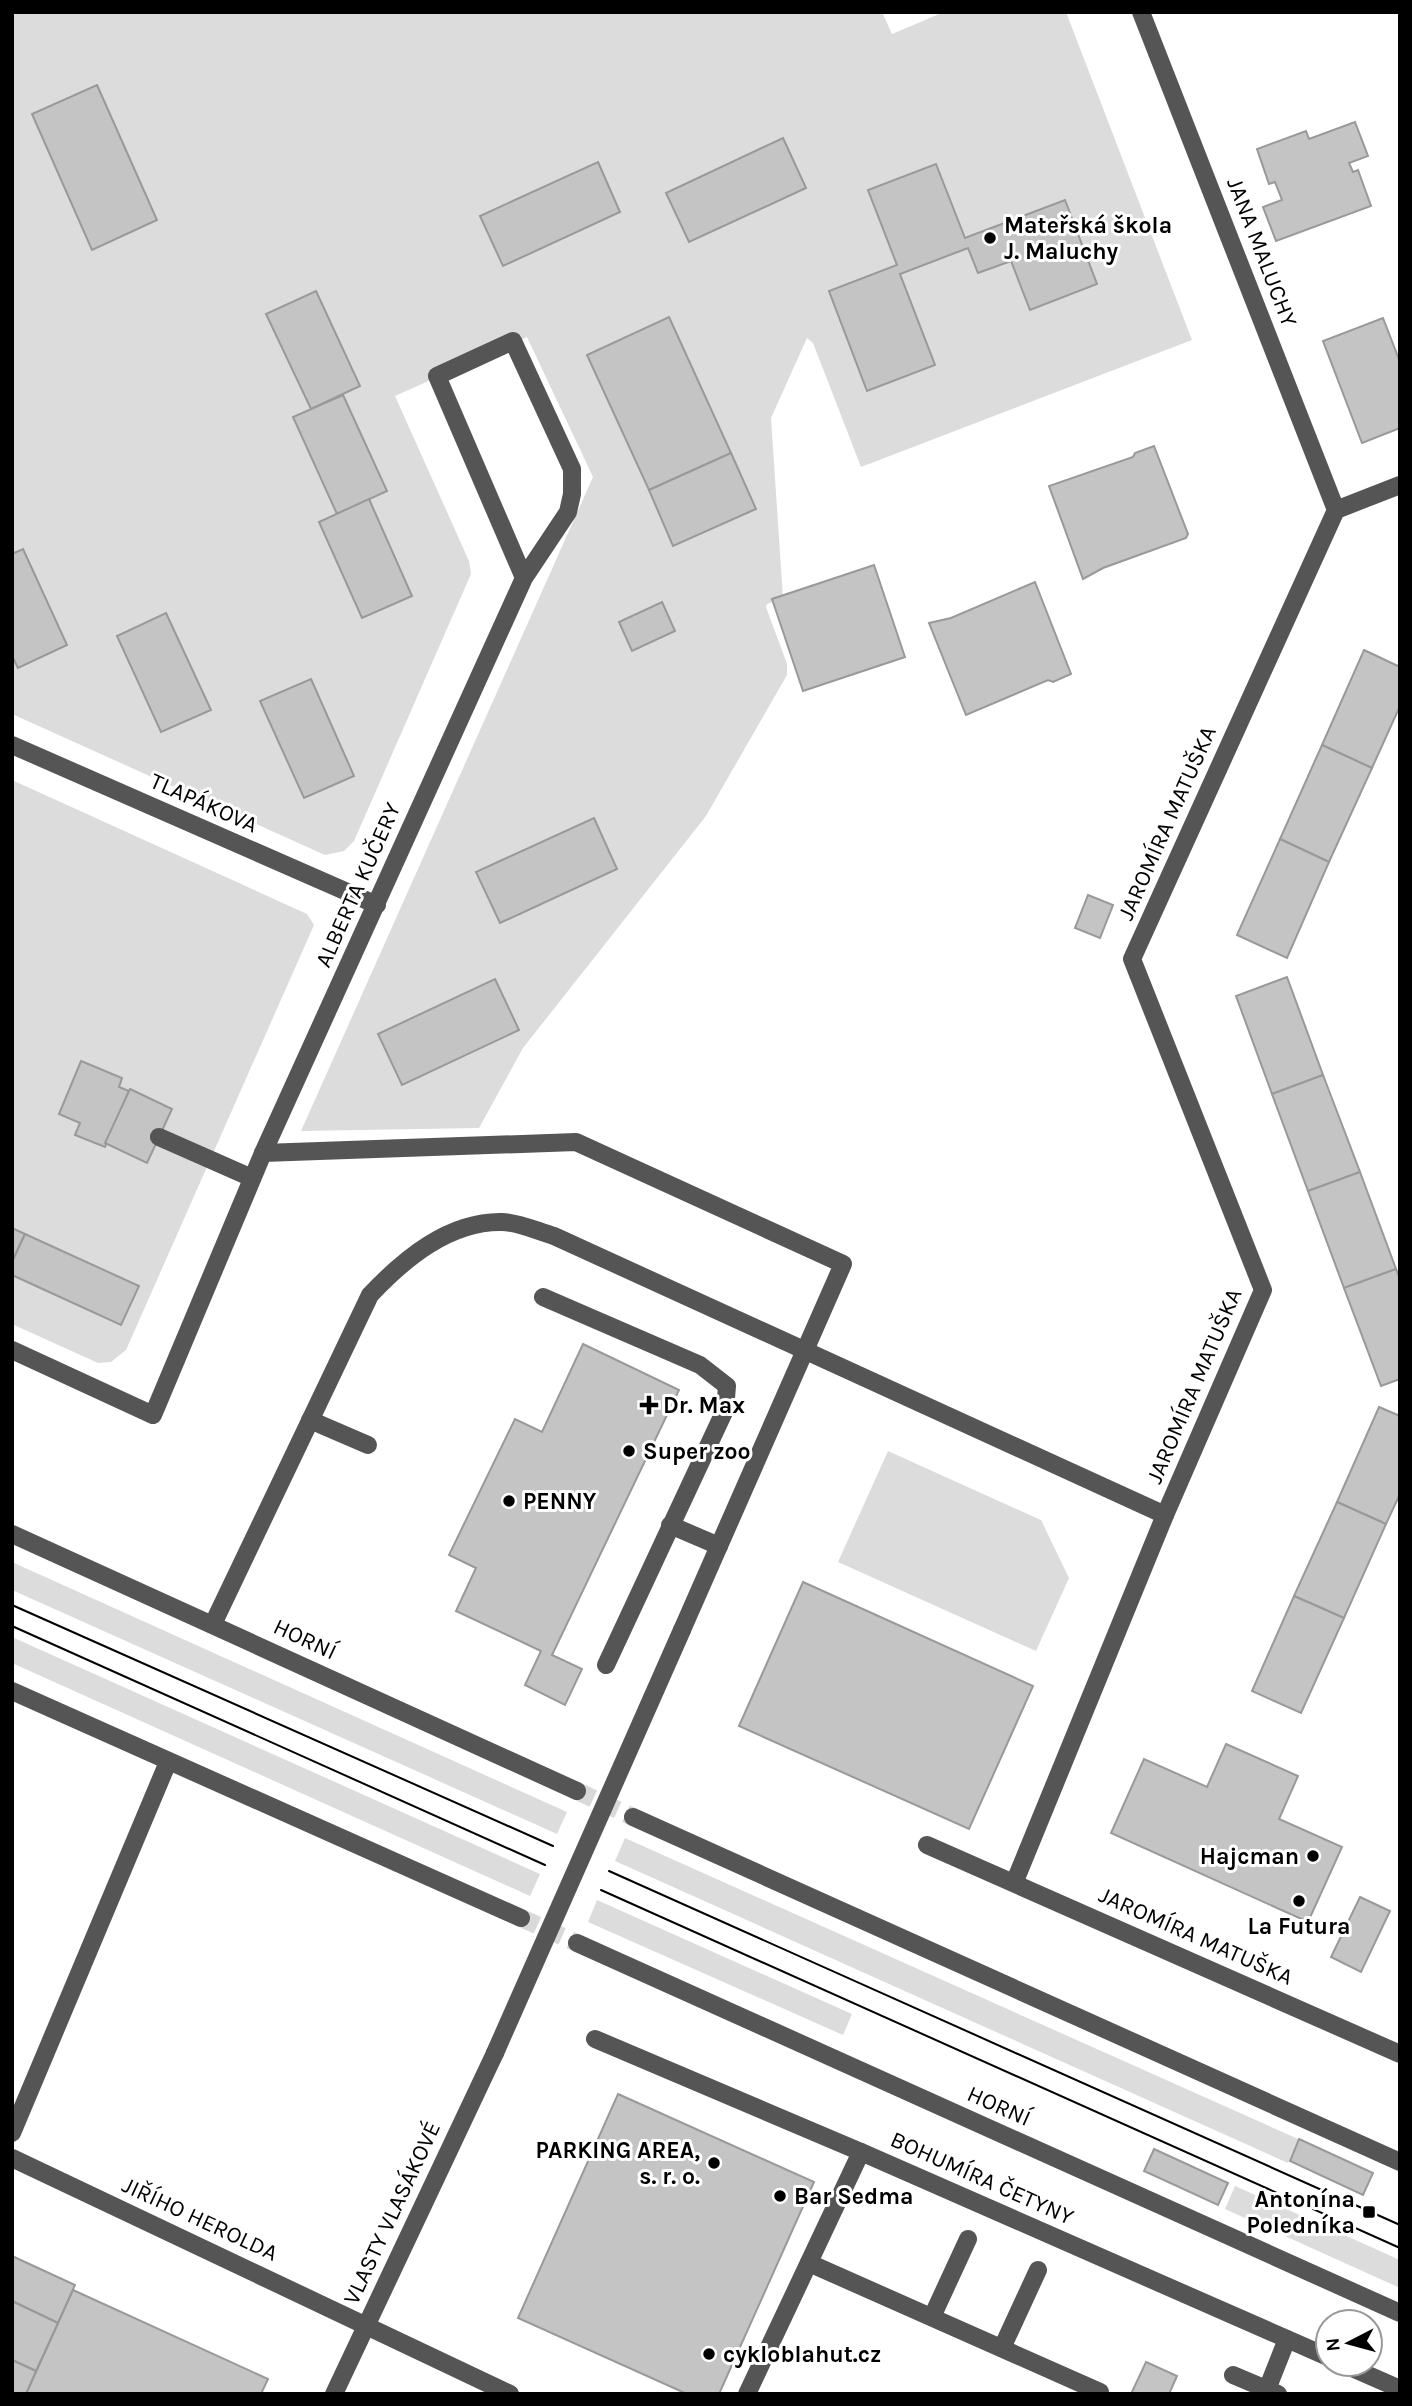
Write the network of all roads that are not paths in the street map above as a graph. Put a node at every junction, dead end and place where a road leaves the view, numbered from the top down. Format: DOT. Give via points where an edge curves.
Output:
graph roads {
  1 [pos="1141,12"];
  2 [pos="1400,485"];
  3 [pos="1336,510"];
  4 [pos="524,578"];
  5 [pos="12,745"];
  6 [pos="377,905"];
  7 [pos="159,1137"];
  8 [pos="263,1153"];
  9 [pos="253,1178"];
  10 [pos="543,1297"];
  11 [pos="12,1350"];
  12 [pos="803,1351"];
  13 [pos="310,1420"];
  14 [pos="368,1445"];
  15 [pos="1166,1515"];
  16 [pos="670,1525"];
  17 [pos="12,1534"];
  18 [pos="719,1546"];
  19 [pos="213,1624"];
  20 [pos="606,1665"];
  21 [pos="12,1691"];
  22 [pos="168,1762"];
  23 [pos="577,1791"];
  24 [pos="634,1816"];
  25 [pos="927,1845"];
  26 [pos="1015,1881"];
  27 [pos="521,1918"];
  28 [pos="578,1943"];
  29 [pos="595,2039"];
  30 [pos="1400,2054"];
  31 [pos="12,2133"];
  32 [pos="861,2152"];
  33 [pos="12,2158"];
  34 [pos="1400,2162"];
  35 [pos="968,2239"];
  36 [pos="809,2263"];
  37 [pos="1038,2270"];
  38 [pos="1400,2313"];
  39 [pos="932,2317"];
  40 [pos="366,2324"];
  41 [pos="1287,2339"];
  42 [pos="1002,2348"];
  43 [pos="1314,2351"];
  44 [pos="1233,2375"];
  45 [pos="1375,2378"];
  46 [pos="1400,2389"];
  47 [pos="1273,2391"];
  48 [pos="1100,2392"];
  49 [pos="334,2394"];
  50 [pos="510,2394"];
  51 [pos="747,2394"];
  1 -- 3 [label="street, JANA MALUCHY"];
  2 -- 3 [label="street"];
  3 -- 15 [label="street, JAROMÍRA MATUŠKA" via="1132,959 1263,1290"];
  4 -- 4 [label="street, ALBERTA KUČERY" via="437,376 513,341 572,469 568,512"];
  4 -- 6 [label="street, ALBERTA KUČERY"];
  5 -- 6 [label="street, TLAPÁKOVA"];
  6 -- 8 [label="street, ALBERTA KUČERY"];
  7 -- 9 [label="street"];
  8 -- 9 [label="street, ALBERTA KUČERY"];
  8 -- 12 [label="street, VLASTY VLASÁKOVÉ" via="576,1142 843,1264"];
  9 -- 11 [label="street, ALBERTA KUČERY" via="153,1415"];
  10 -- 16 [label="street" via="700,1365 727,1386 726,1410"];
  12 -- 13 [label="street" via="554,1236 503,1222 456,1230 404,1260 370,1295"];
  12 -- 15 [label="street"];
  12 -- 18 [label="street, VLASTY VLASÁKOVÉ"];
  13 -- 14 [label="street"];
  13 -- 19 [label="street"];
  15 -- 26 [label="street, JAROMÍRA MATUŠKA"];
  16 -- 18 [label="street"];
  16 -- 20 [label="street"];
  17 -- 19 [label="street, HORNÍ"];
  18 -- 40 [label="street, VLASTY VLASÁKOVÉ, bridge" via="495,2053"];
  19 -- 23 [label="street, HORNÍ"];
  21 -- 22 [label="street"];
  22 -- 27 [label="street"];
  22 -- 31 [label="street"];
  24 -- 34 [label="street"];
  25 -- 26 [label="street"];
  26 -- 30 [label="street, JAROMÍRA MATUŠKA"];
  28 -- 38 [label="street, HORNÍ"];
  29 -- 32 [label="street"];
  32 -- 36 [label="street, BOHUMÍRA ČETYNY"];
  32 -- 41 [label="street, BOHUMÍRA ČETYNY"];
  33 -- 40 [label="street, JIŘÍHO HEROLDA"];
  35 -- 39 [label="street"];
  36 -- 39 [label="street"];
  36 -- 51 [label="street, BOHUMÍRA ČETYNY"];
  37 -- 42 [label="street"];
  39 -- 42 [label="street"];
  40 -- 49 [label="street, VLASTY VLASÁKOVÉ"];
  40 -- 50 [label="street"];
  41 -- 43 [label="street, BOHUMÍRA ČETYNY"];
  41 -- 47 [label="street"];
  42 -- 48 [label="street"];
  44 -- 47 [label="street"];
  45 -- 46 [label="street"];
}
